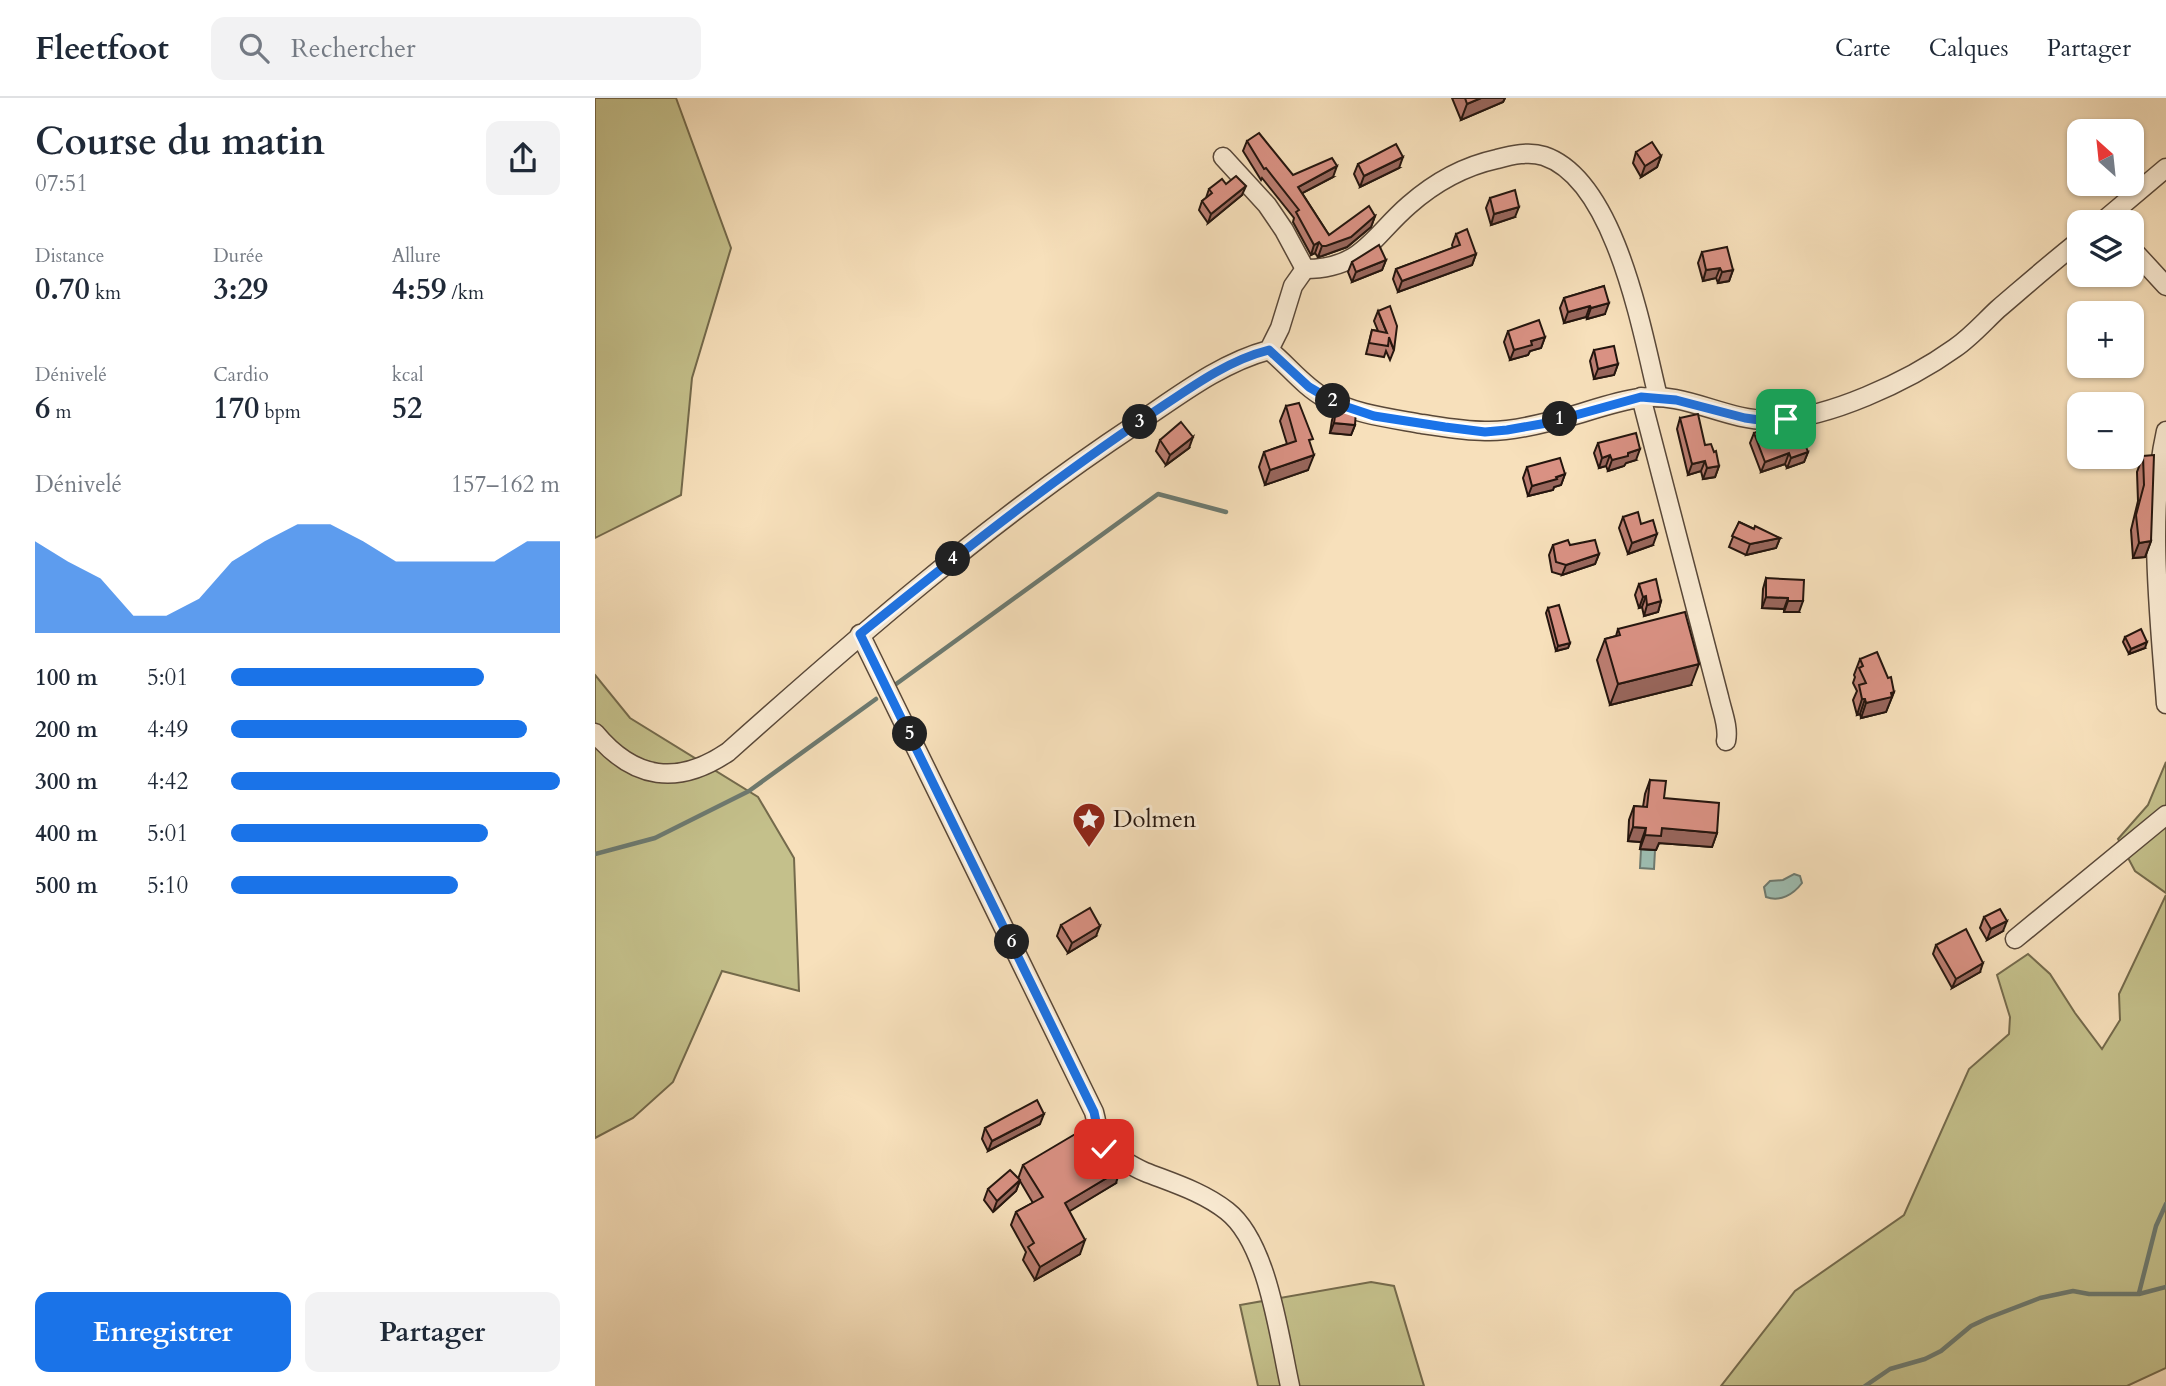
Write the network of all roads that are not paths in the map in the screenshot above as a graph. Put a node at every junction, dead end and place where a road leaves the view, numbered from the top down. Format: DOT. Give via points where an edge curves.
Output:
graph roads {
  1 [pos="1223,157"];
  2 [pos="2166,169"];
  3 [pos="2118,210"];
  4 [pos="2067,250"];
  5 [pos="2144,262"];
  6 [pos="1305,269"];
  7 [pos="2166,286"];
  8 [pos="1269,350"];
  9 [pos="1650,397"];
  10 [pos="2166,431"];
  11 [pos="860,634"];
  12 [pos="2166,704"];
  13 [pos="595,733"];
  14 [pos="1725,741"];
  15 [pos="2166,815"];
  16 [pos="2015,939"];
  17 [pos="1097,1146"];
  18 [pos="1086,1167"];
  19 [pos="1290,1386"];
  1 -- 6 [label="street" via="1267,205"];
  2 -- 3 [label="street"];
  4 -- 9 [label="street" via="1956,348 1848,404 1767,421"];
  5 -- 7 [label="street"];
  6 -- 8 [label="street" via="1293,286"];
  6 -- 9 [label="street" via="1351,259 1368,248 1408,205 1461,171 1520,154 1553,160 1587,192 1612,233 1625,270"];
  8 -- 9 [label="street" via="1309,387 1338,404 1374,416 1485,432 1547,423"];
  8 -- 11 [label="street" via="1236,361 1105,445 981,536"];
  9 -- 14 [label="street" via="1726,729"];
  10 -- 12 [label="street" via="2157,519"];
  11 -- 13 [label="street" via="728,752 698,769 653,773 613,753"];
  11 -- 17 [label="street" via="1094,1112"];
  15 -- 16 [label="street"];
  17 -- 18 [label="street"];
  17 -- 19 [label="street" via="1125,1164 1204,1196 1238,1220 1255,1248 1271,1299"];
}
